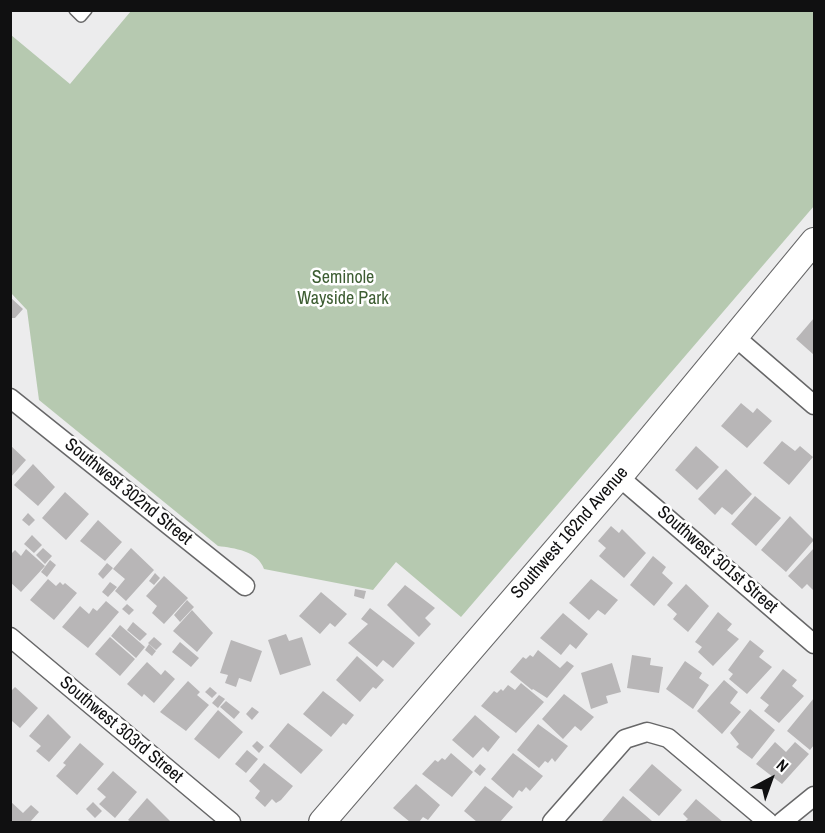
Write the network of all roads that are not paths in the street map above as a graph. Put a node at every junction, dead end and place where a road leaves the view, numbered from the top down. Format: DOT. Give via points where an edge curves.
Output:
graph roads {
  1 [pos="74,10"];
  2 [pos="87,10"];
  3 [pos="814,241"];
  4 [pos="734,336"];
  5 [pos="10,398"];
  6 [pos="814,405"];
  7 [pos="619,477"];
  8 [pos="245,586"];
  9 [pos="10,637"];
  10 [pos="814,644"];
  11 [pos="814,796"];
  12 [pos="231,822"];
  13 [pos="322,822"];
  14 [pos="552,822"];
  15 [pos="768,822"];
  16 [pos="782,822"];
  1 -- 2 [label="lane" via="81,17"];
  3 -- 4 [label="street, Southwest 162nd Avenue"];
  4 -- 6 [label="street"];
  4 -- 7 [label="street, Southwest 162nd Avenue"];
  5 -- 8 [label="street, Southwest 302nd Street"];
  7 -- 10 [label="street, Southwest 301st Street"];
  7 -- 13 [label="street, Southwest 162nd Avenue"];
  9 -- 12 [label="street, Southwest 303rd Street"];
  11 -- 16 [label="street"];
  14 -- 15 [label="street" via="625,739 647,732 668,738"];
}
